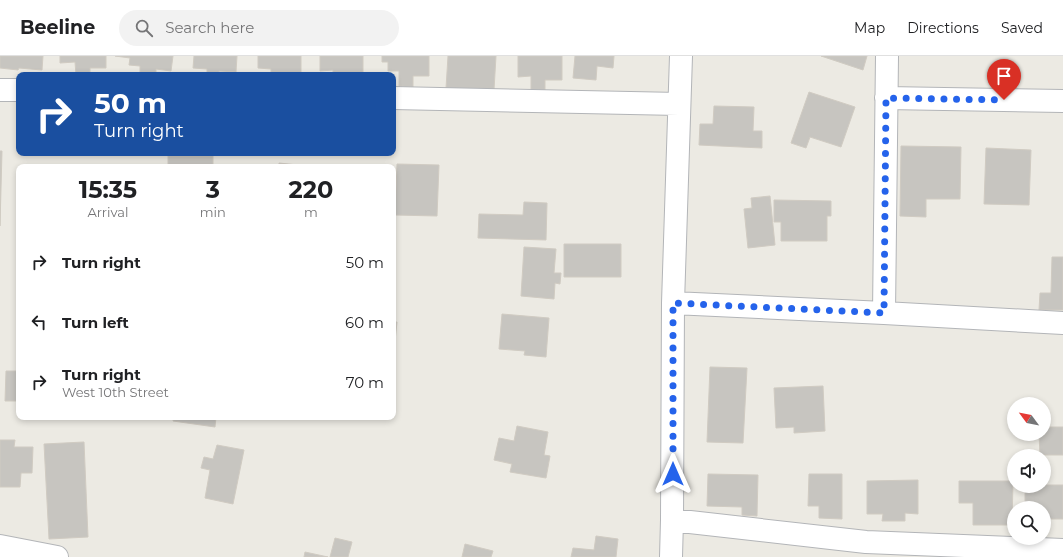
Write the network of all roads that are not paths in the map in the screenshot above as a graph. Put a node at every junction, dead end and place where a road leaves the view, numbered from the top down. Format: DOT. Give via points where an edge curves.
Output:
graph roads {
  1 [pos="681,56"];
  2 [pos="887,56"];
  3 [pos="0,90"];
  4 [pos="16,90"];
  5 [pos="396,98"];
  6 [pos="886,98"];
  7 [pos="1063,102"];
  8 [pos="679,104"];
  9 [pos="673,303"];
  10 [pos="884,313"];
  11 [pos="1063,323"];
  12 [pos="672,520"];
  13 [pos="0,546"];
  14 [pos="866,550"];
  15 [pos="1063,550"];
  16 [pos="57,557"];
  17 [pos="671,557"];
  1 -- 8 [label="street"];
  2 -- 6 [label="street"];
  3 -- 4 [label="street"];
  5 -- 8 [label="street"];
  6 -- 7 [label="street"];
  6 -- 10 [label="street"];
  8 -- 9 [label="street"];
  9 -- 10 [label="street"];
  9 -- 12 [label="street"];
  10 -- 11 [label="street"];
  12 -- 14 [label="street"];
  12 -- 17 [label="street"];
  13 -- 16 [label="street"];
  14 -- 15 [label="street"];
}
